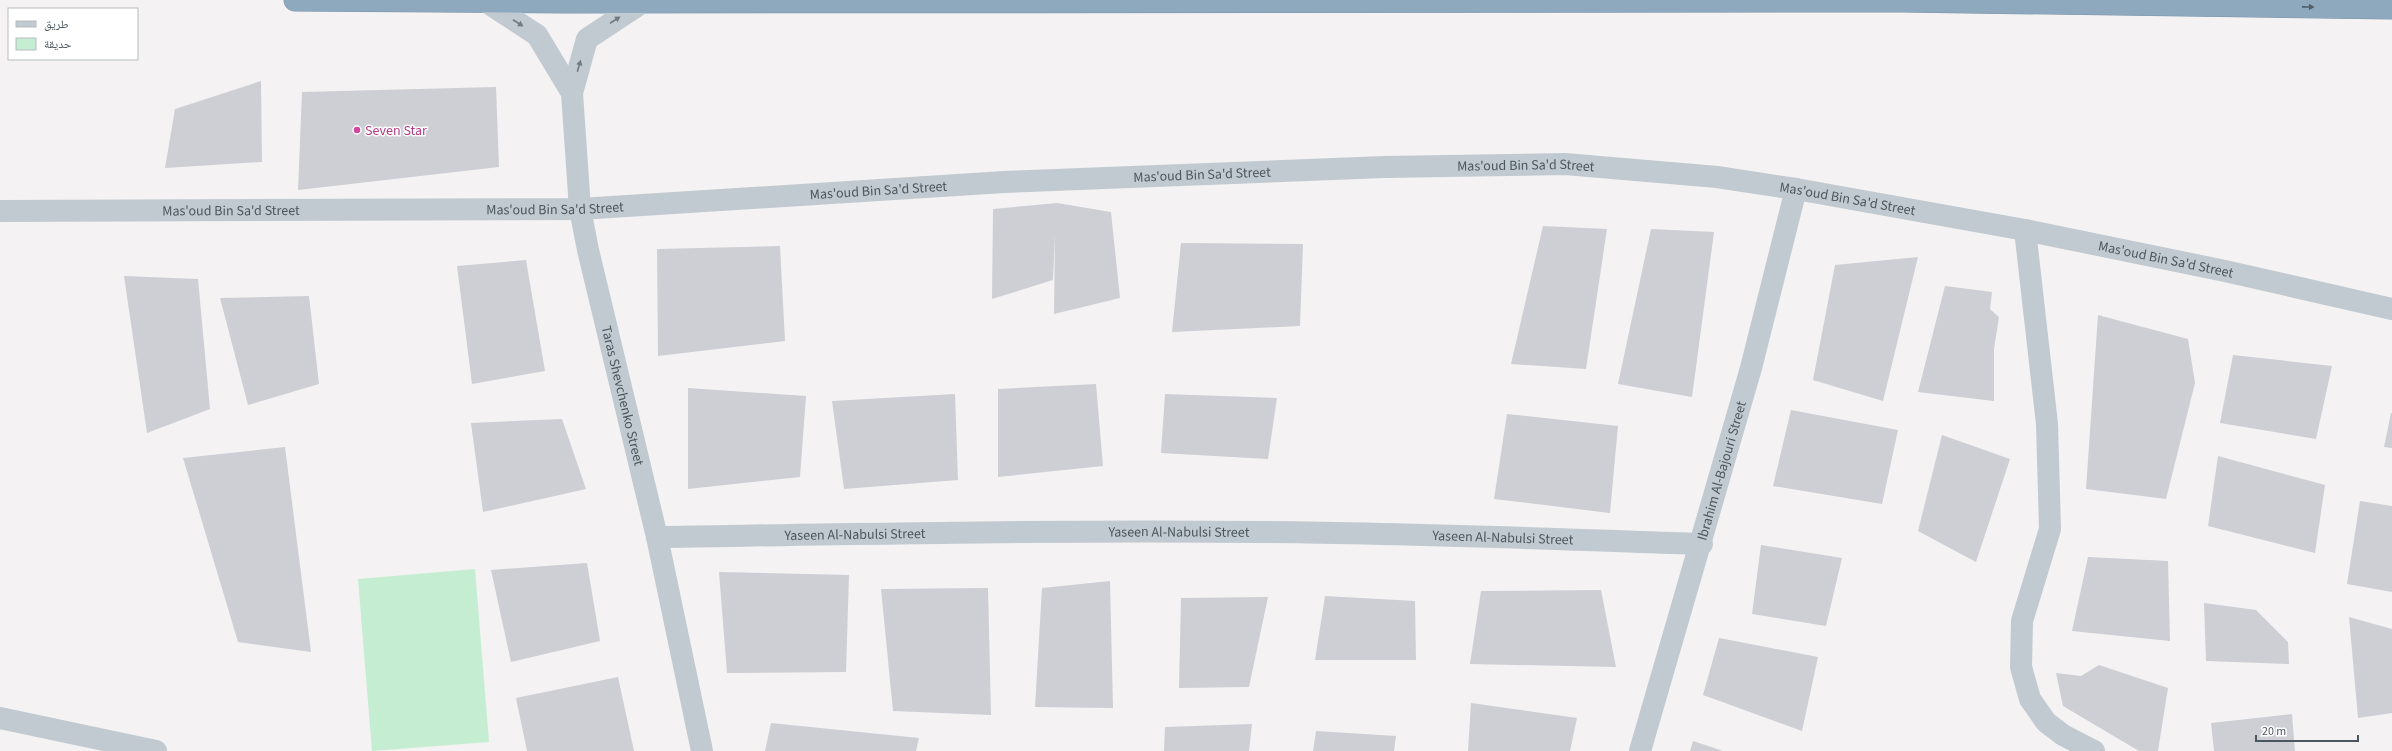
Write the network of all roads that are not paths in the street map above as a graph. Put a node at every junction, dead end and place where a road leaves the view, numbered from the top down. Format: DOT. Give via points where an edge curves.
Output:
graph roads {
  1 [pos="295,0"];
  2 [pos="485,1"];
  3 [pos="643,2"];
  4 [pos="2392,8"];
  5 [pos="572,93"];
  6 [pos="1796,188"];
  7 [pos="580,209"];
  8 [pos="0,211"];
  9 [pos="2025,230"];
  10 [pos="2392,309"];
  11 [pos="657,536"];
  12 [pos="1702,544"];
  13 [pos="0,718"];
  14 [pos="156,751"];
  15 [pos="702,751"];
  16 [pos="1640,751"];
  17 [pos="2094,751"];
  1 -- 2 [label="highway"];
  2 -- 3 [label="highway"];
  2 -- 5 [label="street, one-way" via="537,35"];
  3 -- 4 [label="highway, one-way" via="1903,1"];
  5 -- 3 [label="street, Taras Shevchenko Street, one-way" via="587,39"];
  5 -- 7 [label="street, Taras Shevchenko Street"];
  6 -- 7 [label="street, Mas'oud Bin Sa'd Street" via="1717,177 1565,164 1484,164 1004,182"];
  6 -- 9 [label="street, Mas'oud Bin Sa'd Street"];
  6 -- 12 [label="street, Ibrahim Al-Bajouri Street" via="1751,368"];
  7 -- 8 [label="street, Mas'oud Bin Sa'd Street"];
  7 -- 11 [label="street, Taras Shevchenko Street"];
  9 -- 10 [label="street, Mas'oud Bin Sa'd Street" via="2225,271"];
  9 -- 17 [label="street" via="2047,424 2050,529 2022,621 2021,667 2030,699 2046,722"];
  11 -- 12 [label="street, Yaseen Al-Nabulsi Street" via="1260,532 1446,535"];
  11 -- 15 [label="street, Taras Shevchenko Street"];
  12 -- 16 [label="street, Ibrahim Al-Bajouri Street"];
  13 -- 14 [label="street"];
}
